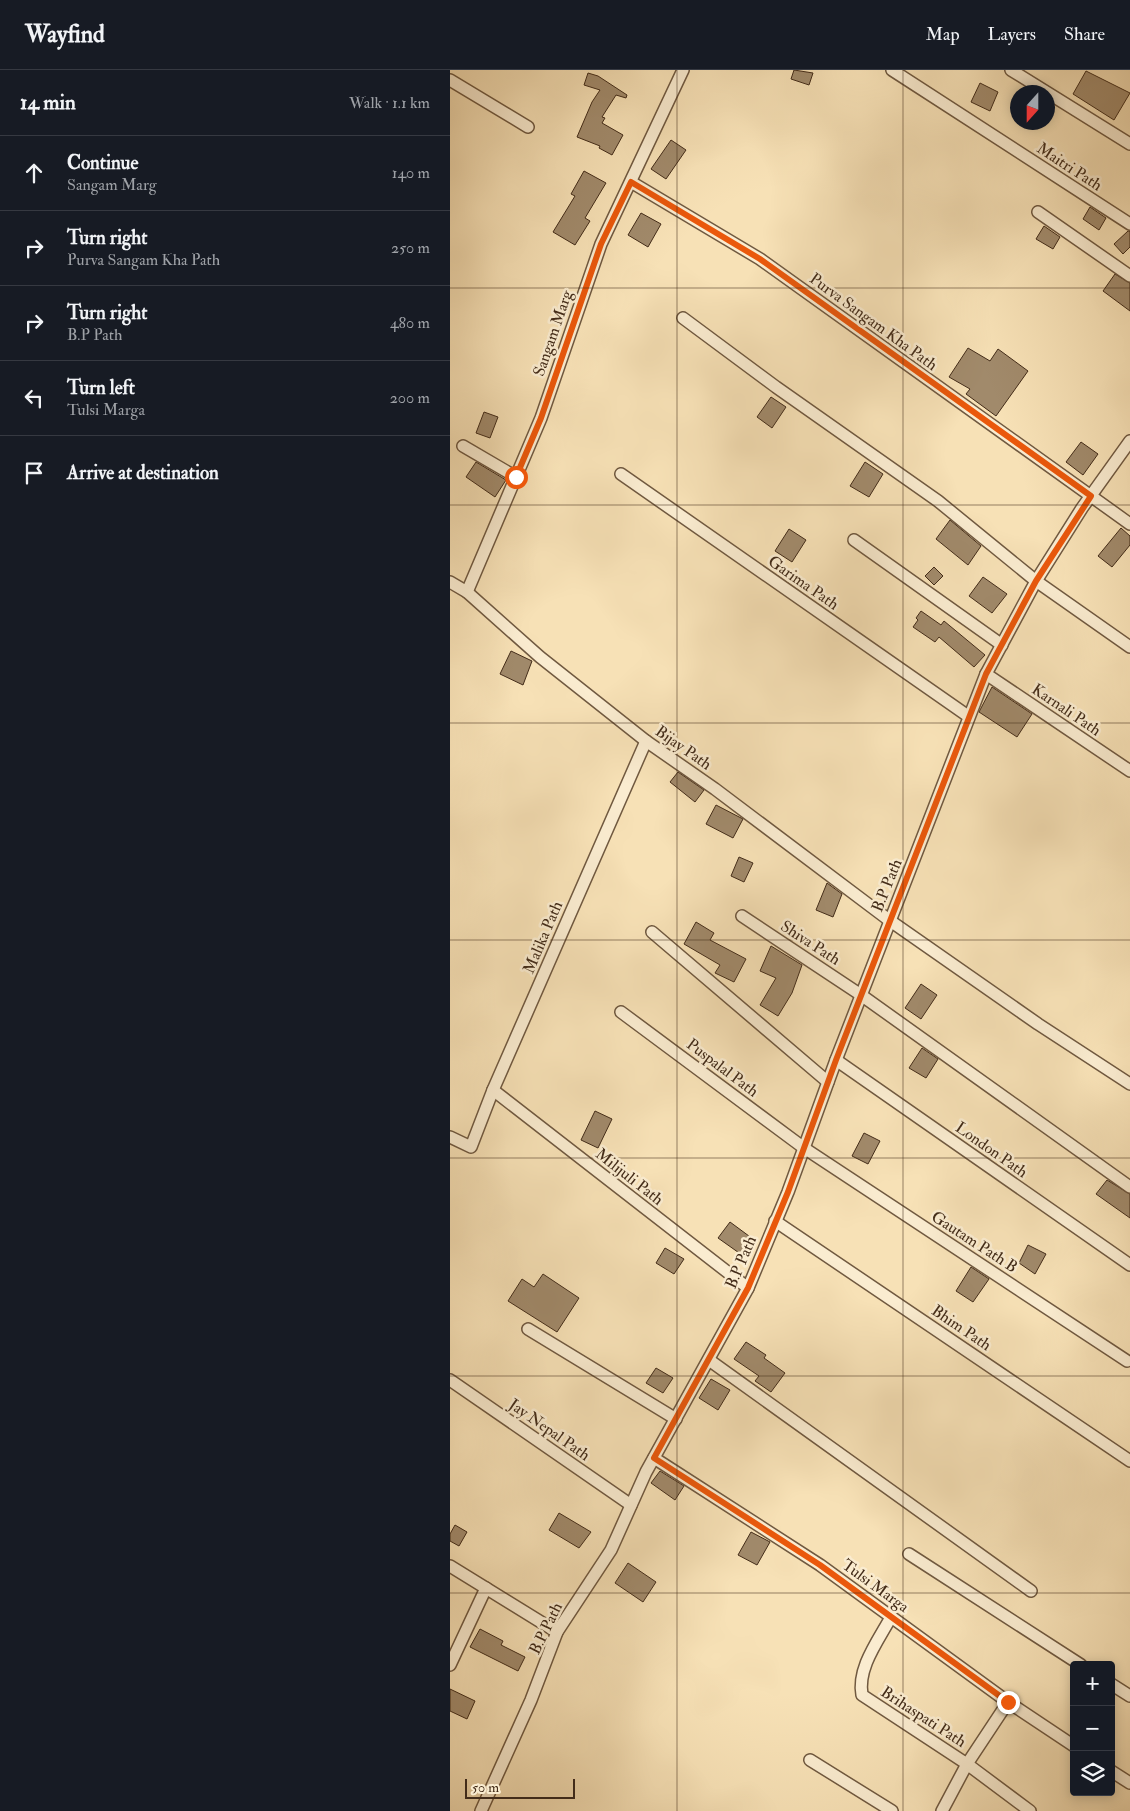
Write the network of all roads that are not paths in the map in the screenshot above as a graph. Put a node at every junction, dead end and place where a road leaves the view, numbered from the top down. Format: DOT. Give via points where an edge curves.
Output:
graph roads {
  1 [pos="682,70"];
  2 [pos="892,70"];
  3 [pos="1011,70"];
  4 [pos="450,80"];
  5 [pos="528,127"];
  6 [pos="1130,144"];
  7 [pos="631,182"];
  8 [pos="1038,212"];
  9 [pos="1130,224"];
  10 [pos="1130,276"];
  11 [pos="683,318"];
  12 [pos="1130,441"];
  13 [pos="463,446"];
  14 [pos="621,474"];
  15 [pos="516,477"];
  16 [pos="1091,496"];
  17 [pos="1130,524"];
  18 [pos="854,540"];
  19 [pos="1036,581"];
  20 [pos="450,582"];
  21 [pos="467,592"];
  22 [pos="1002,646"];
  23 [pos="1130,646"];
  24 [pos="986,674"];
  25 [pos="968,716"];
  26 [pos="646,741"];
  27 [pos="1130,770"];
  28 [pos="742,916"];
  29 [pos="890,920"];
  30 [pos="652,932"];
  31 [pos="861,995"];
  32 [pos="621,1012"];
  33 [pos="836,1060"];
  34 [pos="828,1082"];
  35 [pos="1130,1084"];
  36 [pos="492,1090"];
  37 [pos="450,1137"];
  38 [pos="804,1148"];
  39 [pos="1130,1187"];
  40 [pos="776,1221"];
  41 [pos="1130,1266"];
  42 [pos="748,1288"];
  43 [pos="528,1329"];
  44 [pos="709,1360"];
  45 [pos="1127,1361"];
  46 [pos="450,1380"];
  47 [pos="676,1419"];
  48 [pos="654,1458"];
  49 [pos="1130,1461"];
  50 [pos="631,1505"];
  51 [pos="909,1554"];
  52 [pos="450,1566"];
  53 [pos="486,1588"];
  54 [pos="1031,1590"];
  55 [pos="891,1617"];
  56 [pos="557,1632"];
  57 [pos="1075,1661"];
  58 [pos="450,1665"];
  59 [pos="1115,1687"];
  60 [pos="1130,1696"];
  61 [pos="1008,1702"];
  62 [pos="1070,1743"];
  63 [pos="810,1760"];
  64 [pos="968,1764"];
  65 [pos="1115,1774"];
  66 [pos="1130,1783"];
  67 [pos="481,1811"];
  68 [pos="892,1811"];
  69 [pos="942,1811"];
  70 [pos="1030,1811"];
  1 -- 7 [label="street, Sangam Marg"];
  2 -- 9 [label="street, Maitri Path"];
  3 -- 6 [label="street"];
  4 -- 5 [label="street"];
  7 -- 15 [label="street, Sangam Marg" via="601,244 541,418"];
  7 -- 16 [label="street, Purva Sangam Kha Path" via="760,259"];
  8 -- 10 [label="street"];
  11 -- 19 [label="street" via="938,501"];
  12 -- 16 [label="street, B.P Path"];
  13 -- 15 [label="street"];
  14 -- 25 [label="street, Garima Path"];
  15 -- 21 [label="street, Sangam Marg"];
  16 -- 17 [label="street, Purva Sangam Kha Path"];
  16 -- 19 [label="street, B.P Path"];
  18 -- 22 [label="street"];
  19 -- 22 [label="street, B.P Path"];
  19 -- 23 [label="street"];
  20 -- 21 [label="street"];
  21 -- 26 [label="street, Bijay Path" via="540,657"];
  22 -- 24 [label="street, B.P Path"];
  24 -- 25 [label="street, B.P Path"];
  24 -- 27 [label="street, Karnali Path"];
  25 -- 29 [label="street, B.P Path"];
  26 -- 29 [label="street, Bijay Path" via="715,788"];
  26 -- 36 [label="street, Malika Path"];
  28 -- 31 [label="street, Shiva Path"];
  29 -- 31 [label="street, B.P Path"];
  29 -- 35 [label="street, Bijay Path"];
  30 -- 34 [label="street"];
  31 -- 33 [label="street, B.P Path"];
  31 -- 39 [label="street, Shiva Path"];
  32 -- 38 [label="street, Puspalal Path"];
  33 -- 34 [label="street, B.P Path"];
  33 -- 41 [label="street, London Path"];
  34 -- 38 [label="street, B.P Path"];
  36 -- 37 [label="street, Malika Path" via="471,1147"];
  36 -- 42 [label="street, Milijuli Path"];
  38 -- 40 [label="street, B.P Path"];
  38 -- 45 [label="street, Gautam Path B"];
  40 -- 42 [label="street, B.P Path"];
  40 -- 49 [label="street, Bhim Path"];
  42 -- 44 [label="street, B.P Path"];
  43 -- 47 [label="street"];
  44 -- 47 [label="street, B.P Path"];
  44 -- 54 [label="street"];
  46 -- 50 [label="street, Jay Nepal Path"];
  47 -- 48 [label="street, B.P Path"];
  48 -- 50 [label="street, B.P Path"];
  48 -- 55 [label="street, Tulsi Marga" via="820,1565"];
  50 -- 56 [label="street, B.P Path" via="611,1550"];
  51 -- 57 [label="street"];
  52 -- 53 [label="street"];
  53 -- 56 [label="street"];
  53 -- 58 [label="street"];
  55 -- 61 [label="street, Tulsi Marga"];
  55 -- 64 [label="street, Brihaspati Path" via="863,1670 860,1682 862,1695"];
  56 -- 67 [label="street, B.P Path" via="531,1700"];
  59 -- 60 [label="street"];
  61 -- 62 [label="street, Tulsi Marga"];
  61 -- 64 [label="street"];
  63 -- 68 [label="street"];
  64 -- 69 [label="street"];
  64 -- 70 [label="street, Brihaspati Path"];
  65 -- 66 [label="street"];
}
